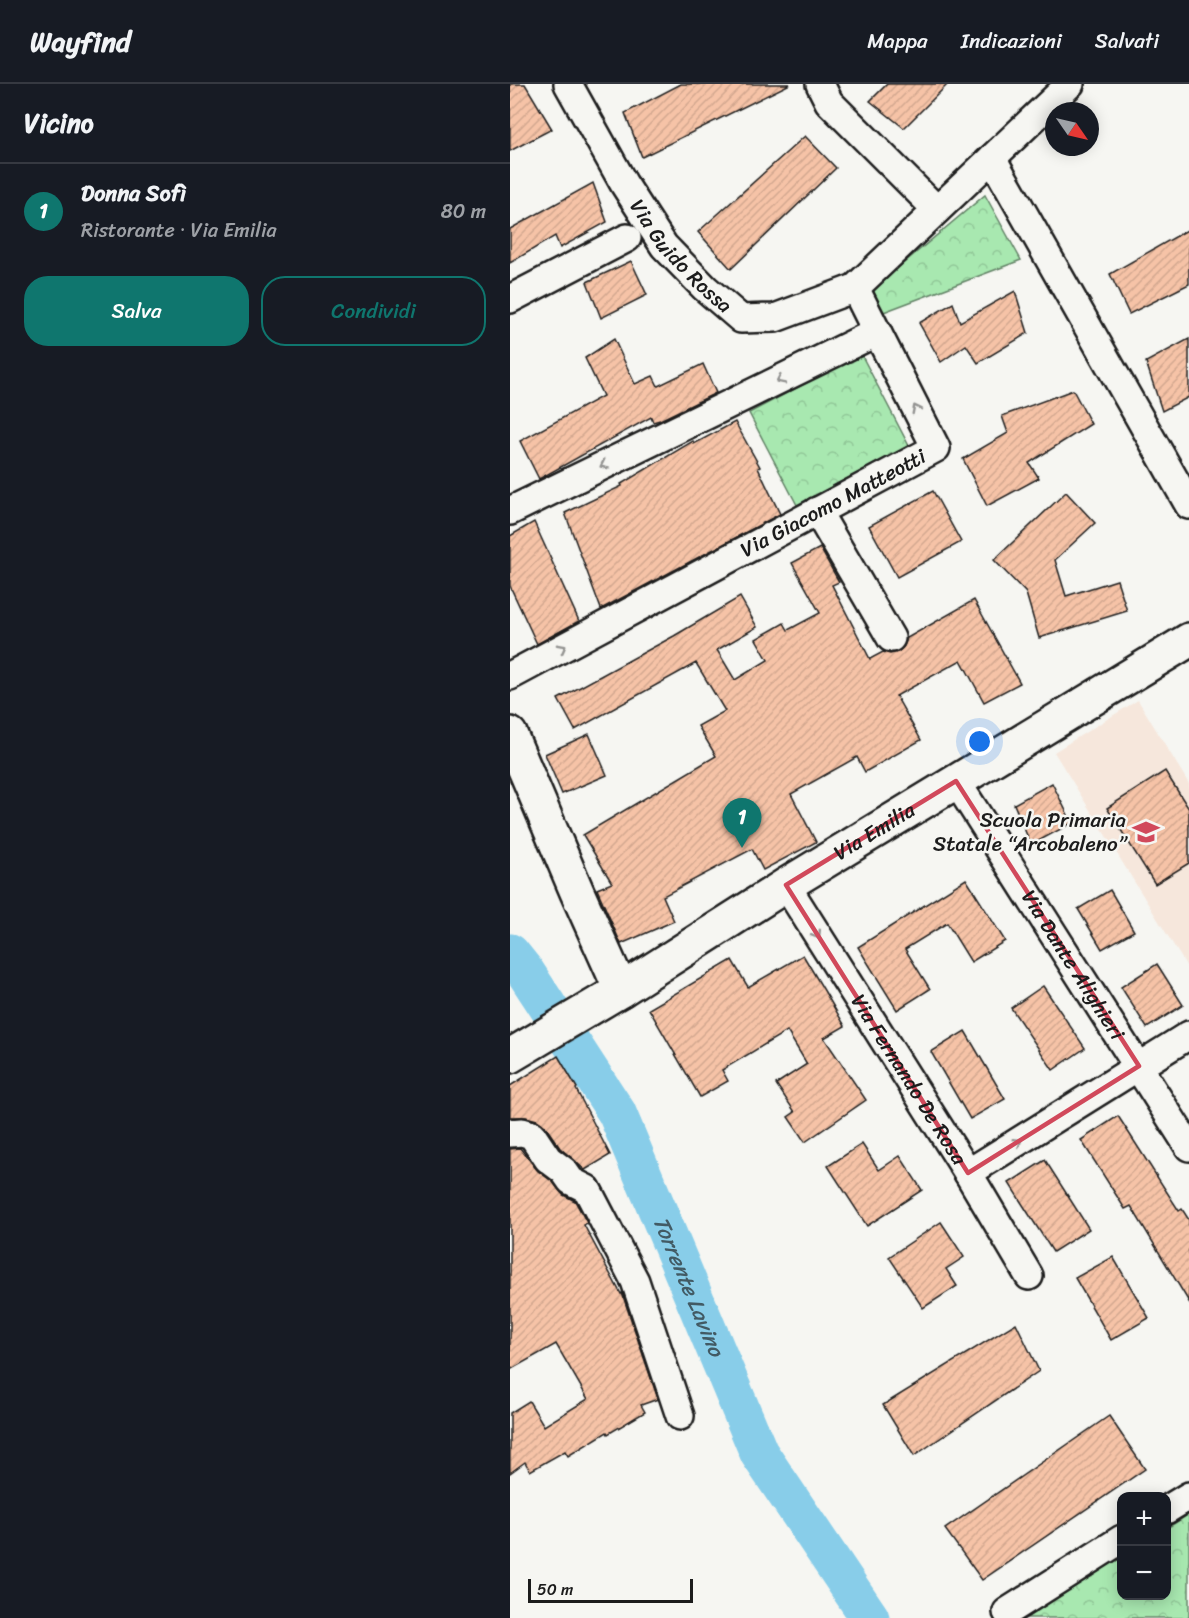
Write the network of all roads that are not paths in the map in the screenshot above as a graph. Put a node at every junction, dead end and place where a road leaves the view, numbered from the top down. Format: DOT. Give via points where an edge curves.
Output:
graph roads {
  1 [pos="568,84"];
  2 [pos="820,84"];
  3 [pos="1070,84"];
  4 [pos="992,158"];
  5 [pos="937,210"];
  6 [pos="627,238"];
  7 [pos="855,288"];
  8 [pos="510,299"];
  9 [pos="877,332"];
  10 [pos="1189,504"];
  11 [pos="817,511"];
  12 [pos="510,512"];
  13 [pos="891,638"];
  14 [pos="1189,640"];
  15 [pos="510,676"];
  16 [pos="510,734"];
  17 [pos="956,781"];
  18 [pos="786,885"];
  19 [pos="615,994"];
  20 [pos="1189,1035"];
  21 [pos="510,1056"];
  22 [pos="1139,1066"];
  23 [pos="510,1133"];
  24 [pos="1189,1147"];
  25 [pos="968,1173"];
  26 [pos="1029,1276"];
  27 [pos="680,1416"];
  28 [pos="1189,1496"];
  29 [pos="1171,1507"];
  30 [pos="1117,1542"];
  31 [pos="1007,1612"];
  1 -- 7 [label="street, Via Guido Rossa" via="664,246 741,319 775,318"];
  2 -- 5 [label="street" via="829,102"];
  3 -- 4 [label="street, Via Guido Rossa"];
  4 -- 5 [label="street, Via Guido Rossa"];
  4 -- 10 [label="street"];
  5 -- 7 [label="street, Via Guido Rossa"];
  6 -- 8 [label="street"];
  7 -- 9 [label="street"];
  11 -- 9 [label="street, Via Giacomo Matteotti, one-way" via="936,448"];
  9 -- 12 [label="street, one-way"];
  11 -- 13 [label="street"];
  15 -- 11 [label="street, Via Giacomo Matteotti, one-way"];
  14 -- 17 [label="main road, Via Emilia"];
  16 -- 19 [label="main road"];
  17 -- 18 [label="main road, Via Emilia"];
  17 -- 22 [label="street, Via Dante Alighieri"];
  18 -- 19 [label="main road, Via Emilia"];
  18 -- 25 [label="street, Via Fernando De Rosa, one-way"];
  19 -- 21 [label="main road, Via Emilia"];
  20 -- 22 [label="street"];
  22 -- 24 [label="street, Via Dante Alighieri"];
  25 -- 22 [label="street, one-way"];
  23 -- 27 [label="street" via="532,1135 548,1159 571,1181 587,1189 635,1281"];
  25 -- 26 [label="street, Via Fernando De Rosa"];
  28 -- 29 [label="street"];
  30 -- 31 [label="street"];
}
